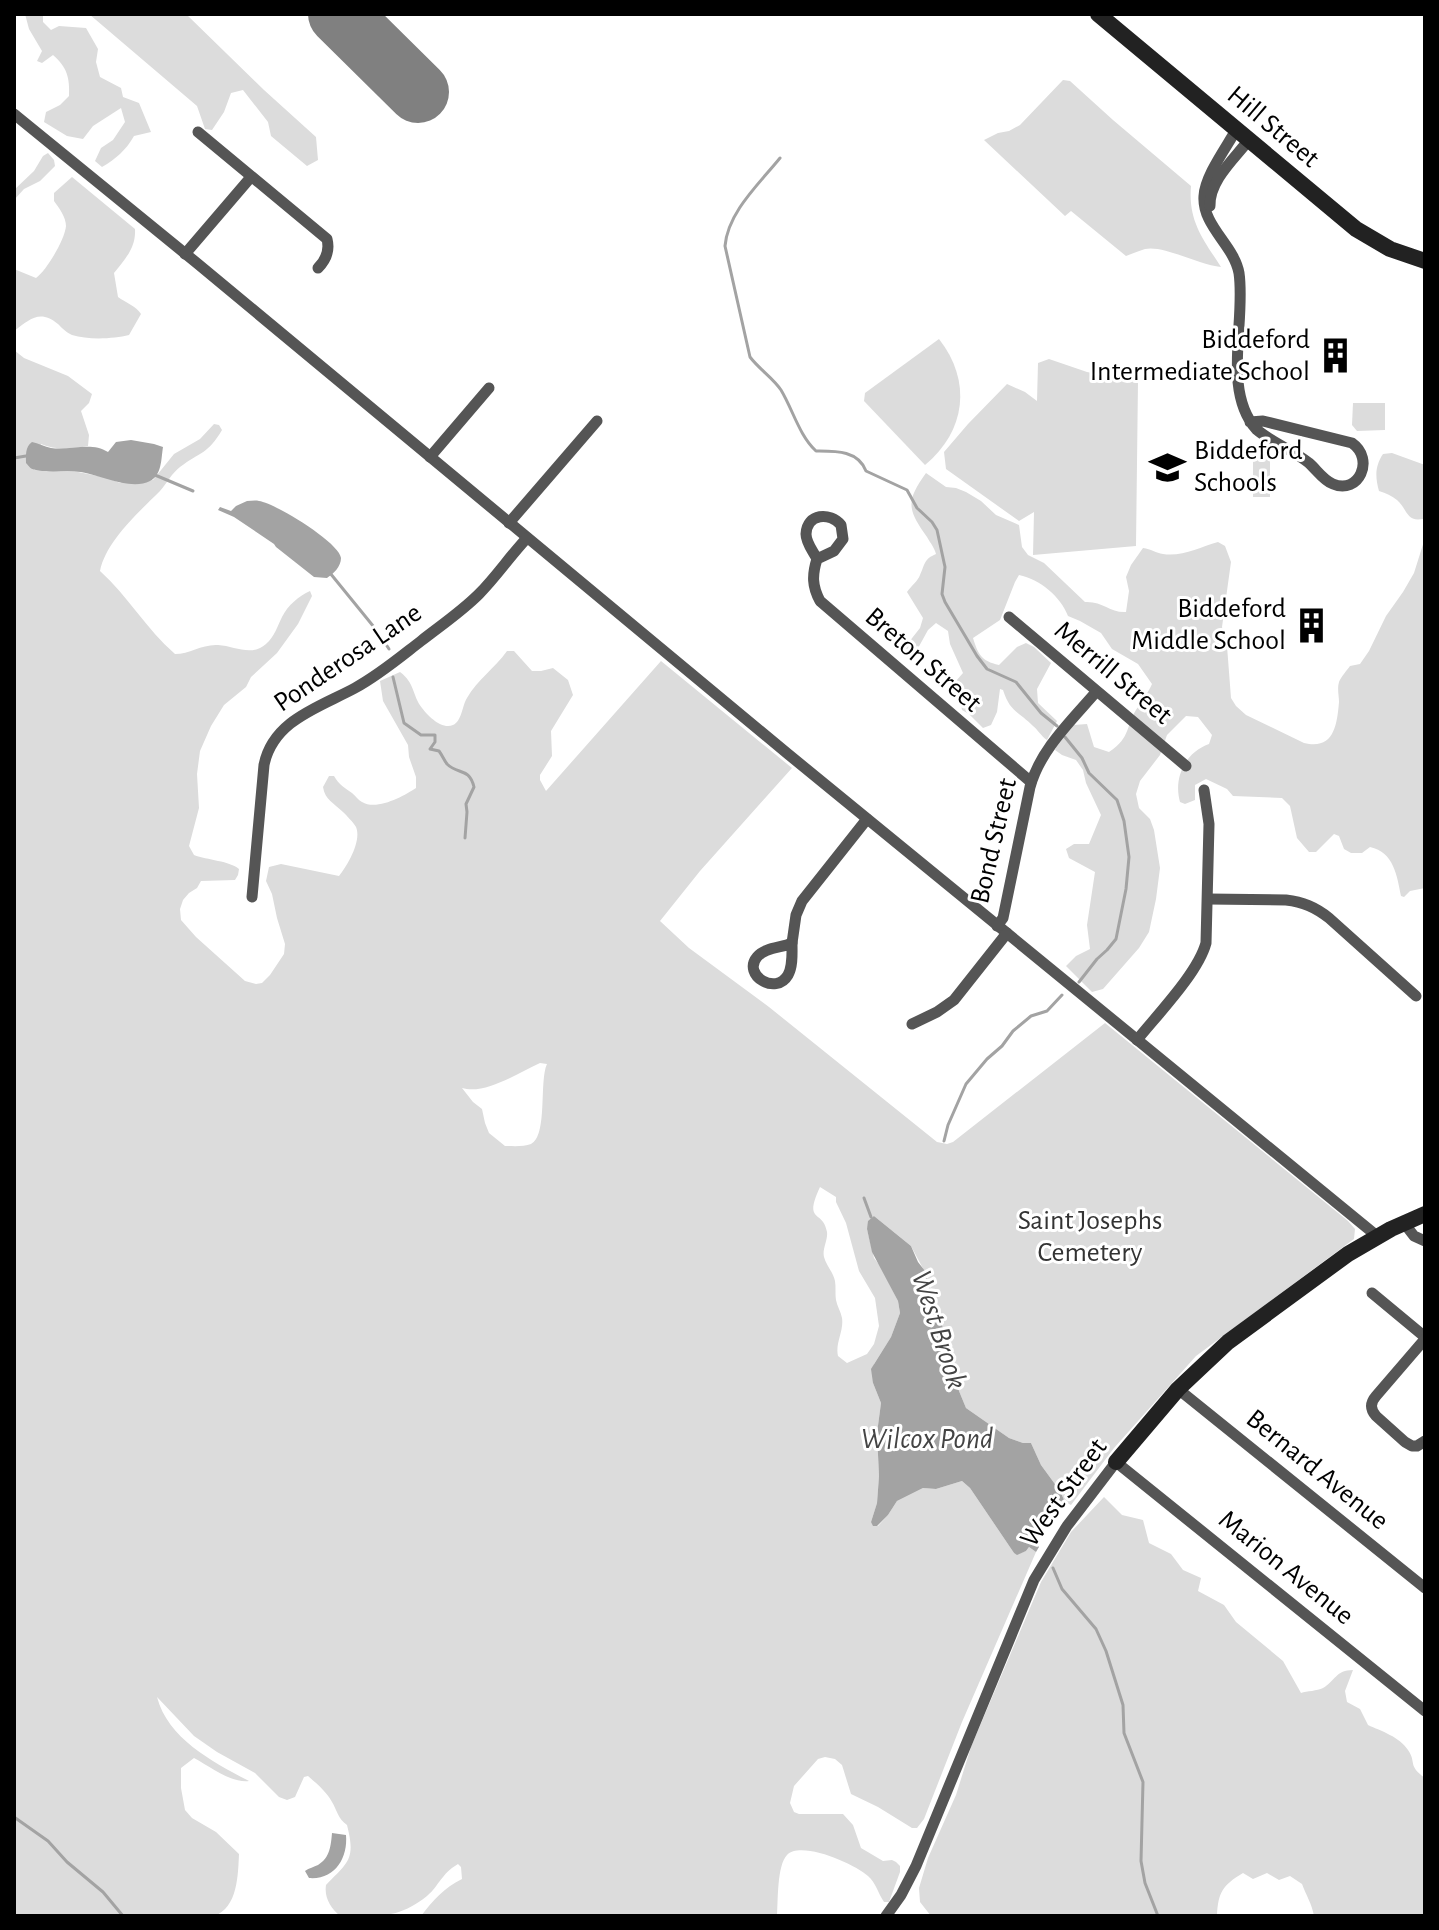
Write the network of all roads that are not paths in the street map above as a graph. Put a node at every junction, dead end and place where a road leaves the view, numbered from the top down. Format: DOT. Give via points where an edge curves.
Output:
graph roads {
  1 [pos="1098,14"];
  2 [pos="14,114"];
  3 [pos="198,132"];
  4 [pos="1242,135"];
  5 [pos="251,177"];
  6 [pos="185,254"];
  7 [pos="1425,261"];
  8 [pos="318,268"];
  9 [pos="489,388"];
  10 [pos="597,421"];
  11 [pos="1250,422"];
  12 [pos="430,457"];
  13 [pos="509,523"];
  14 [pos="527,538"];
  15 [pos="817,559"];
  16 [pos="1009,617"];
  17 [pos="1096,692"];
  18 [pos="1186,766"];
  19 [pos="1031,782"];
  20 [pos="1204,790"];
  21 [pos="867,819"];
  22 [pos="252,897"];
  23 [pos="1208,899"];
  24 [pos="1002,929"];
  25 [pos="792,943"];
  26 [pos="1416,996"];
  27 [pos="912,1024"];
  28 [pos="1137,1040"];
  29 [pos="1425,1214"];
  30 [pos="1404,1223"];
  31 [pos="1377,1236"];
  32 [pos="1425,1241"];
  33 [pos="1372,1293"];
  34 [pos="1425,1338"];
  35 [pos="1178,1389"];
  36 [pos="1425,1441"];
  37 [pos="1116,1462"];
  38 [pos="1425,1588"];
  39 [pos="1425,1711"];
  40 [pos="886,1916"];
  1 -- 4 [label="street, Hill Street"];
  2 -- 6 [label="street"];
  3 -- 5 [label="street"];
  4 -- 7 [label="street, Hill Street" via="1362,233"];
  4 -- 11 [label="street" via="1210,199 1211,223 1239,274 1239,391"];
  5 -- 6 [label="street"];
  5 -- 8 [label="street" via="327,239 327,255"];
  6 -- 12 [label="street"];
  9 -- 12 [label="street"];
  10 -- 13 [label="street"];
  11 -- 11 [label="street" via="1330,484 1343,486 1361,475 1363,456 1352,443"];
  12 -- 13 [label="street"];
  13 -- 14 [label="street"];
  14 -- 21 [label="street"];
  14 -- 22 [label="street, Ponderosa Lane" via="464,608 369,680 280,732 264,765"];
  15 -- 19 [label="street, Breton Street" via="814,588 827,609"];
  16 -- 17 [label="street, Merrill Street"];
  17 -- 18 [label="street, Merrill Street"];
  17 -- 19 [label="street, Bond Street" via="1049,748"];
  19 -- 24 [label="street, Bond Street"];
  20 -- 23 [label="street" via="1209,814"];
  21 -- 24 [label="street"];
  21 -- 25 [label="street" via="802,901"];
  23 -- 26 [label="street" via="1286,900 1314,907"];
  23 -- 28 [label="street" via="1202,956"];
  24 -- 27 [label="street" via="954,1000"];
  24 -- 28 [label="street"];
  28 -- 31 [label="street"];
  29 -- 30 [label="street, West Street"];
  30 -- 31 [label="street, West Street"];
  30 -- 32 [label="street"];
  31 -- 35 [label="street, West Street" via="1244,1330"];
  33 -- 34 [label="street"];
  34 -- 36 [label="street" via="1371,1408 1409,1445"];
  35 -- 37 [label="street, West Street"];
  35 -- 38 [label="street, Bernard Avenue"];
  37 -- 39 [label="street, Marion Avenue"];
  37 -- 40 [label="street, West Street" via="1034,1580 916,1866"];
}
